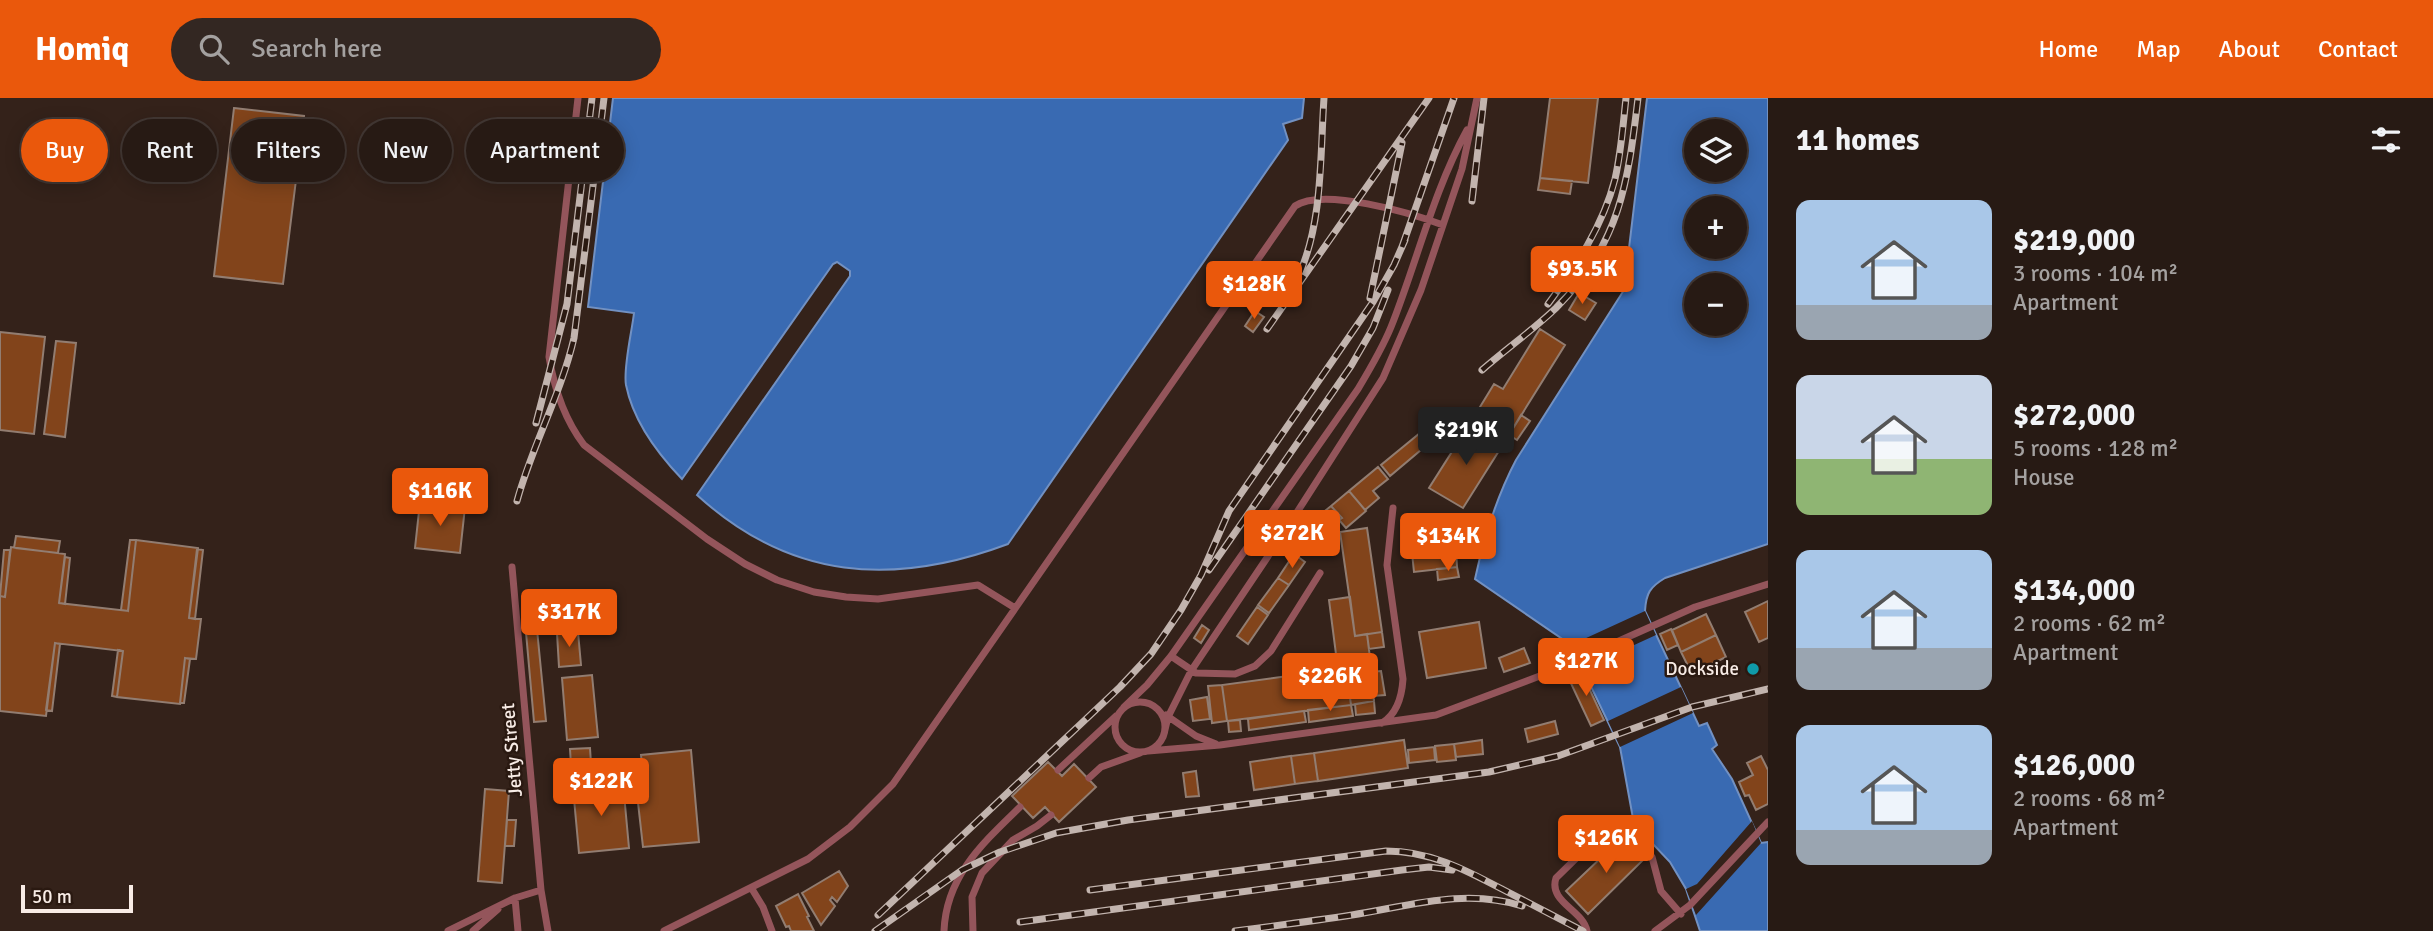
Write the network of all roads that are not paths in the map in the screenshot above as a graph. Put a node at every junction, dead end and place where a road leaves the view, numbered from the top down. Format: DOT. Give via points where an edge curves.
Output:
graph roads {
  1 [pos="578,98"];
  2 [pos="1477,98"];
  3 [pos="1470,123"];
  4 [pos="1429,219"];
  5 [pos="1443,225"];
  6 [pos="1393,508"];
  7 [pos="512,566"];
  8 [pos="1320,573"];
  9 [pos="1768,584"];
  10 [pos="1015,608"];
  11 [pos="1171,656"];
  12 [pos="1191,671"];
  13 [pos="1154,706"];
  14 [pos="1121,711"];
  15 [pos="1168,717"];
  16 [pos="1378,724"];
  17 [pos="1164,734"];
  18 [pos="1220,745"];
  19 [pos="1144,752"];
  20 [pos="1058,771"];
  21 [pos="1089,778"];
  22 [pos="1020,807"];
  23 [pos="1051,815"];
  24 [pos="1764,827"];
  25 [pos="752,889"];
  26 [pos="541,890"];
  27 [pos="514,898"];
  28 [pos="504,904"];
  29 [pos="1681,914"];
  30 [pos="448,931"];
  31 [pos="473,931"];
  32 [pos="518,931"];
  33 [pos="548,931"];
  34 [pos="664,931"];
  35 [pos="772,931"];
  36 [pos="944,931"];
  37 [pos="973,931"];
  38 [pos="1587,931"];
  39 [pos="1655,931"];
  1 -- 10 [label="lane" via="549,357 555,387 584,445 707,540 777,580 814,592 877,599 978,585"];
  2 -- 3 [label="lane"];
  3 -- 4 [label="lane" via="1448,165"];
  3 -- 5 [label="lane" via="1462,169"];
  4 -- 5 [label="lane"];
  4 -- 10 [label="lane" via="1389,207 1318,198 1295,206"];
  4 -- 11 [label="lane" via="1380,353"];
  5 -- 12 [label="lane" via="1396,352 1370,401"];
  6 -- 16 [label="lane" via="1387,565 1402,687 1391,717"];
  7 -- 26 [label="lane, Jetty Street"];
  8 -- 12 [label="lane" via="1270,651 1255,666 1235,674"];
  9 -- 16 [label="lane" via="1713,601 1447,712"];
  10 -- 25 [label="lane" via="874,805 819,852"];
  11 -- 12 [label="lane"];
  11 -- 14 [label="lane"];
  12 -- 15 [label="lane"];
  13 -- 14 [label="lane" via="1138,702"];
  13 -- 15 [label="lane"];
  13 -- 17 [label="lane" via="1163,719"];
  14 -- 19 [label="lane" via="1115,724 1118,741 1132,751"];
  14 -- 20 [label="lane"];
  15 -- 17 [label="lane"];
  15 -- 18 [label="lane"];
  16 -- 18 [label="lane"];
  17 -- 19 [label="lane" via="1155,747"];
  18 -- 19 [label="lane"];
  19 -- 21 [label="lane" via="1101,767"];
  22 -- 36 [label="lane" via="962,870 948,900"];
  23 -- 37 [label="lane" via="1013,840 982,873 972,897"];
  24 -- 29 [label="lane"];
  25 -- 34 [label="lane"];
  25 -- 35 [label="lane"];
  26 -- 27 [label="lane"];
  26 -- 33 [label="lane, Jetty Street"];
  27 -- 28 [label="lane"];
  27 -- 32 [label="lane"];
  28 -- 30 [label="lane"];
  28 -- 31 [label="lane"];
  29 -- 38 [label="lane" via="1661,891 1652,857 1624,828 1615,825 1555,883 1557,895 1586,924"];
  29 -- 39 [label="lane"];
}
